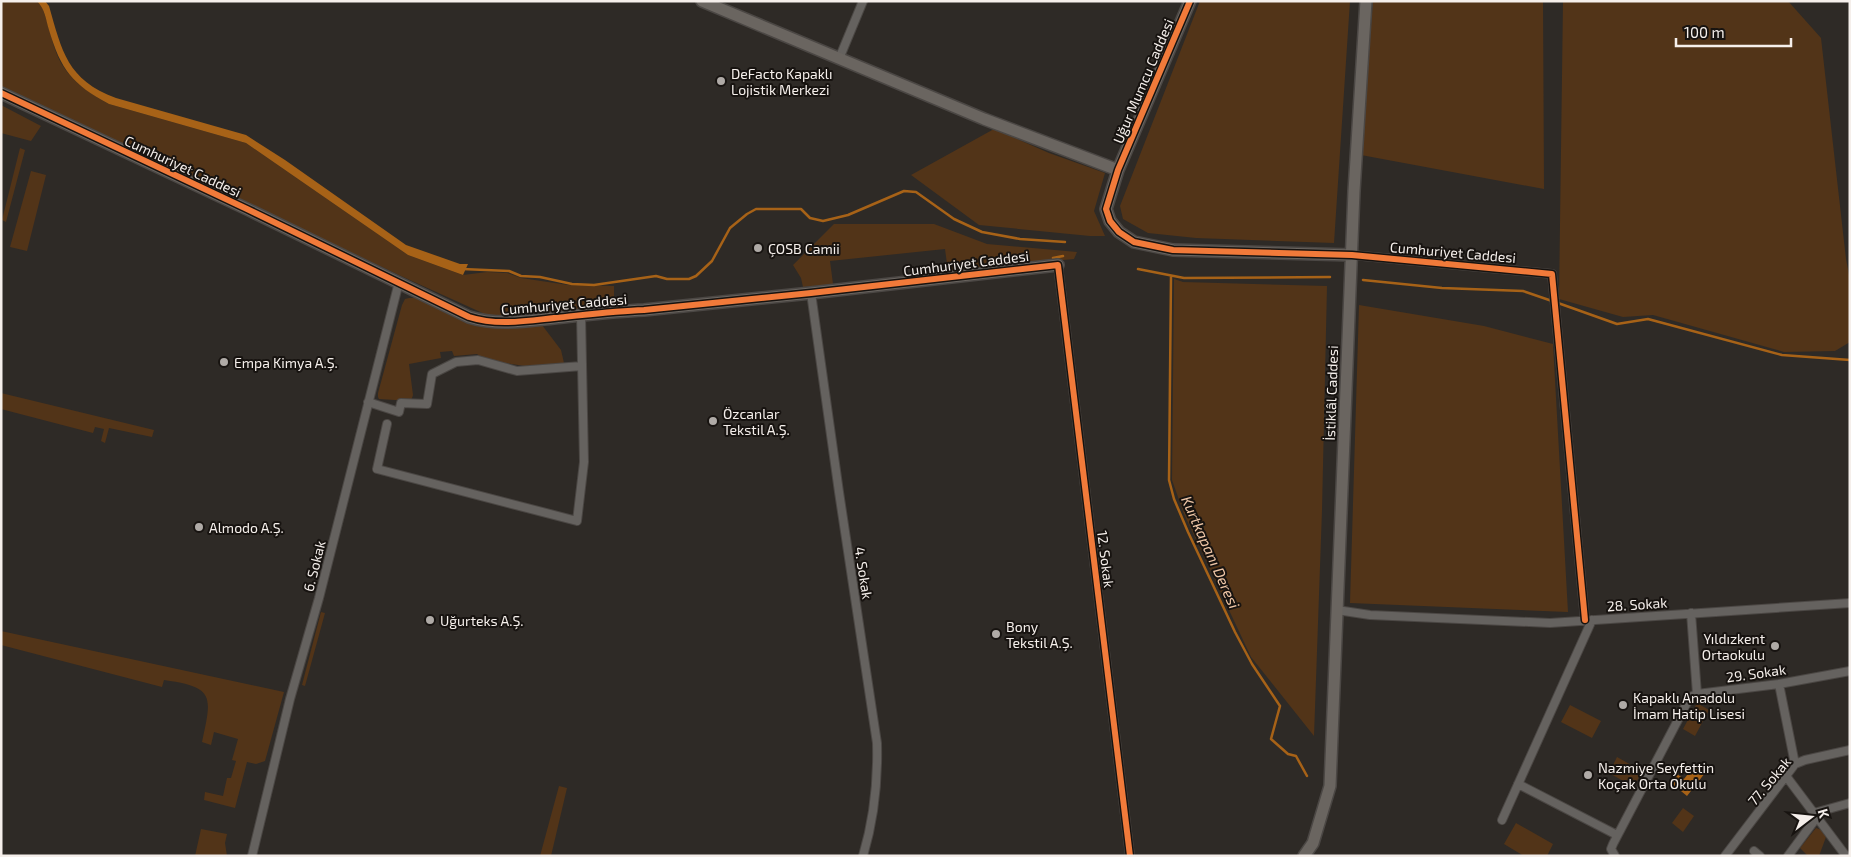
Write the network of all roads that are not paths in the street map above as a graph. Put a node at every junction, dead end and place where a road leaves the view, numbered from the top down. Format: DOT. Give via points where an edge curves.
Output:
graph roads {
  1 [pos="702,1"];
  2 [pos="862,1"];
  3 [pos="1190,1"];
  4 [pos="1366,1"];
  5 [pos="839,59"];
  6 [pos="1,93"];
  7 [pos="1118,170"];
  8 [pos="1352,256"];
  9 [pos="1058,264"];
  10 [pos="399,282"];
  11 [pos="811,293"];
  12 [pos="581,315"];
  13 [pos="582,366"];
  14 [pos="368,402"];
  15 [pos="387,424"];
  16 [pos="1850,603"];
  17 [pos="1336,610"];
  18 [pos="1691,613"];
  19 [pos="1589,620"];
  20 [pos="1850,672"];
  21 [pos="1779,684"];
  22 [pos="1697,694"];
  23 [pos="1850,750"];
  24 [pos="1795,764"];
  25 [pos="1786,776"];
  26 [pos="1518,784"];
  27 [pos="1850,803"];
  28 [pos="1816,815"];
  29 [pos="1502,820"];
  30 [pos="1617,835"];
  31 [pos="1613,854"];
  32 [pos="252,856"];
  33 [pos="863,856"];
  34 [pos="1130,856"];
  35 [pos="1304,856"];
  36 [pos="1725,856"];
  37 [pos="1788,856"];
  38 [pos="1846,856"];
  1 -- 5 [label="street"];
  2 -- 5 [label="street"];
  3 -- 7 [label="street, Uğur Mumcu Caddesi"];
  4 -- 8 [label="street, İstiklâl Caddesi"];
  5 -- 7 [label="street"];
  6 -- 10 [label="street, Cumhuriyet Caddesi"];
  7 -- 8 [label="street, Uğur Mumcu Caddesi" via="1106,209 1119,232 1134,242 1173,250"];
  8 -- 17 [label="street, İstiklâl Caddesi"];
  8 -- 19 [label="street, Cumhuriyet Caddesi" via="1552,274"];
  9 -- 11 [label="street, Cumhuriyet Caddesi"];
  9 -- 34 [label="street, 12. Sokak"];
  10 -- 12 [label="street, Cumhuriyet Caddesi" via="481,321 515,322"];
  10 -- 14 [label="street, 6. Sokak"];
  11 -- 12 [label="street, Cumhuriyet Caddesi"];
  11 -- 33 [label="street, 4. Sokak" via="877,743 873,820"];
  12 -- 13 [label="street"];
  13 -- 14 [label="street" via="517,371 478,360 456,362 432,374 427,404 401,403 399,412"];
  13 -- 15 [label="street" via="584,462 576,521 377,469"];
  14 -- 32 [label="street, 6. Sokak"];
  16 -- 18 [label="street, 28. Sokak"];
  17 -- 19 [label="street, 28. Sokak" via="1370,615 1550,623"];
  17 -- 35 [label="street, İstiklâl Caddesi" via="1330,786 1313,843"];
  18 -- 19 [label="street, 28. Sokak"];
  18 -- 22 [label="street"];
  19 -- 26 [label="street"];
  20 -- 21 [label="street, 29. Sokak"];
  21 -- 22 [label="street, 29. Sokak"];
  21 -- 24 [label="street"];
  22 -- 30 [label="street" via="1688,699"];
  23 -- 24 [label="street, 77. Sokak"];
  24 -- 25 [label="street, 77. Sokak"];
  25 -- 28 [label="street"];
  25 -- 36 [label="street, 77. Sokak"];
  26 -- 29 [label="street"];
  26 -- 30 [label="street"];
  27 -- 28 [label="street"];
  28 -- 37 [label="street"];
  28 -- 38 [label="street"];
  30 -- 31 [label="street" via="1612,844"];
}
